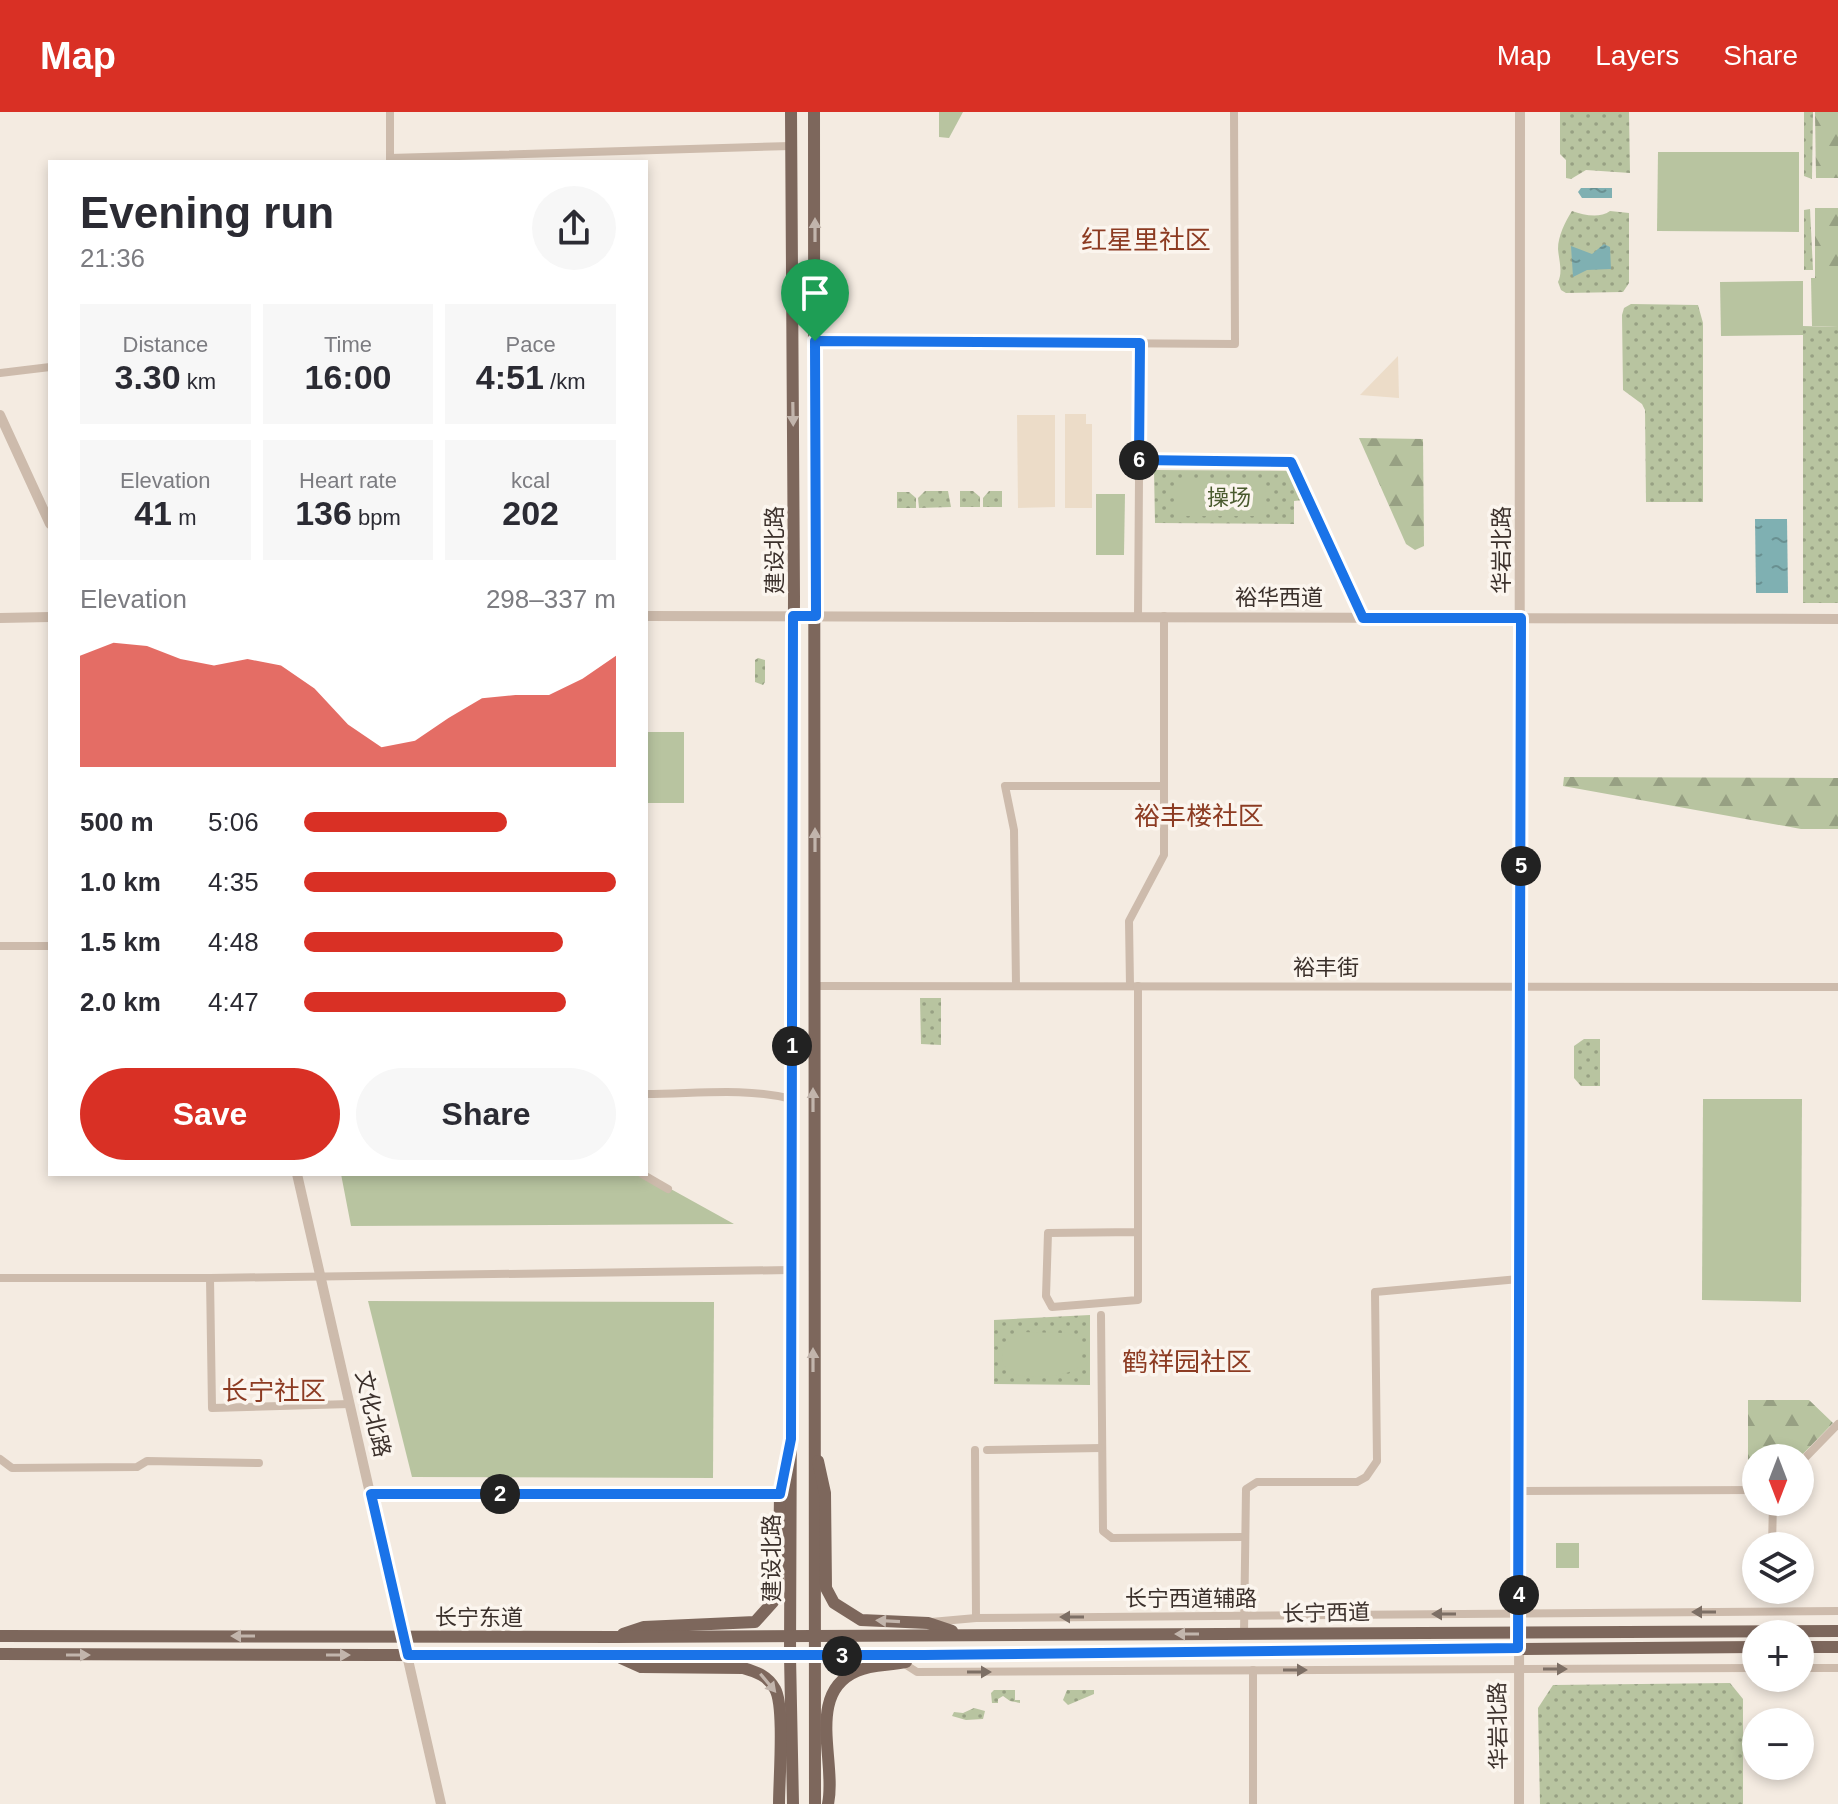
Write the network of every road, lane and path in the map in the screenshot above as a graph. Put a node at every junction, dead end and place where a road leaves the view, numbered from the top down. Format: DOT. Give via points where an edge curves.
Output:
graph roads {
  1 [pos="390,112"];
  2 [pos="791,112"];
  3 [pos="814,112"];
  4 [pos="1234,112"];
  5 [pos="1520,112"];
  6 [pos="791,146"];
  7 [pos="390,160"];
  8 [pos="815,341"];
  9 [pos="1140,343"];
  10 [pos="48,367"];
  11 [pos="0,373"];
  12 [pos="0,415"];
  13 [pos="1139,460"];
  14 [pos="48,520"];
  15 [pos="648,616"];
  16 [pos="793,616"];
  17 [pos="816,616"];
  18 [pos="1138,616"];
  19 [pos="1164,616"];
  20 [pos="48,617"];
  21 [pos="0,618"];
  22 [pos="1363,618"];
  23 [pos="1521,618"];
  24 [pos="1838,619"];
  25 [pos="1164,786"];
  26 [pos="0,946"];
  27 [pos="48,946"];
  28 [pos="1521,985"];
  29 [pos="814,986"];
  30 [pos="1016,986"];
  31 [pos="1134,986"];
  32 [pos="1838,987"];
  33 [pos="648,1094"];
  34 [pos="792,1099"];
  35 [pos="297,1176"];
  36 [pos="645,1176"];
  37 [pos="668,1189"];
  38 [pos="1138,1232"];
  39 [pos="790,1270"];
  40 [pos="320,1276"];
  41 [pos="0,1278"];
  42 [pos="210,1278"];
  43 [pos="1519,1279"];
  44 [pos="1101,1315"];
  45 [pos="350,1404"];
  46 [pos="1838,1424"];
  47 [pos="813,1438"];
  48 [pos="791,1439"];
  49 [pos="1101,1448"];
  50 [pos="1814,1449"];
  51 [pos="975,1450"];
  52 [pos="987,1450"];
  53 [pos="0,1459"];
  54 [pos="259,1463"];
  55 [pos="1742,1490"];
  56 [pos="1518,1491"];
  57 [pos="371,1494"];
  58 [pos="780,1494"];
  59 [pos="1244,1537"];
  60 [pos="1838,1611"];
  61 [pos="1518,1614"];
  62 [pos="1244,1616"];
  63 [pos="976,1618"];
  64 [pos="928,1623"];
  65 [pos="1838,1631"];
  66 [pos="1517,1632"];
  67 [pos="1244,1634"];
  68 [pos="815,1635"];
  69 [pos="964,1635"];
  70 [pos="0,1636"];
  71 [pos="790,1636"];
  72 [pos="404,1637"];
  73 [pos="613,1637"];
  74 [pos="1742,1647"];
  75 [pos="1814,1647"];
  76 [pos="1838,1647"];
  77 [pos="1518,1648"];
  78 [pos="0,1654"];
  79 [pos="408,1655"];
  80 [pos="815,1655"];
  81 [pos="925,1655"];
  82 [pos="614,1656"];
  83 [pos="790,1656"];
  84 [pos="903,1663"];
  85 [pos="1742,1668"];
  86 [pos="1814,1668"];
  87 [pos="1838,1668"];
  88 [pos="1518,1669"];
  89 [pos="1253,1670"];
  90 [pos="441,1804"];
  91 [pos="779,1804"];
  92 [pos="793,1804"];
  93 [pos="815,1804"];
  94 [pos="828,1804"];
  95 [pos="1253,1804"];
  96 [pos="1519,1804"];
  1 -- 7 [label="street"];
  2 -- 6 [label="main road, 建设北路"];
  8 -- 3 [label="main road, 建设北路, one-way"];
  4 -- 9 [label="street" via="1235,344"];
  5 -- 23 [label="street, 华岩北路"];
  6 -- 7 [label="street"];
  6 -- 16 [label="main road, 建设北路, one-way"];
  8 -- 9 [label="street"];
  8 -- 17 [label="main road, 建设北路"];
  9 -- 13 [label="street"];
  10 -- 11 [label="street"];
  12 -- 14 [label="street"];
  13 -- 18 [label="street"];
  13 -- 22 [label="street" via="1291,462"];
  15 -- 16 [label="street, 裕华西道"];
  16 -- 17 [label="street, 裕华西道"];
  16 -- 34 [label="main road, 建设北路"];
  17 -- 18 [label="street, 裕华西道"];
  29 -- 17 [label="main road, 建设北路, one-way"];
  18 -- 19 [label="street, 裕华西道"];
  19 -- 22 [label="street, 裕华西道"];
  19 -- 25 [label="street"];
  20 -- 21 [label="street"];
  22 -- 23 [label="street, 裕华西道"];
  23 -- 24 [label="street, 裕华西道"];
  23 -- 28 [label="street, 华岩北路"];
  25 -- 30 [label="street" via="1005,786 1014,830"];
  25 -- 31 [label="street" via="1164,855 1129,921"];
  26 -- 27 [label="street"];
  28 -- 31 [label="street, 裕丰街"];
  28 -- 32 [label="street, 裕丰街"];
  28 -- 43 [label="street, 华岩北路"];
  29 -- 30 [label="street, 裕丰街"];
  47 -- 29 [label="main road, 建设北路, one-way"];
  30 -- 31 [label="street, 裕丰街"];
  31 -- 38 [label="street"];
  33 -- 34 [label="street" via="768,1093"];
  34 -- 39 [label="main road, 建设北路"];
  35 -- 40 [label="street, 文化北路"];
  36 -- 37 [label="street"];
  38 -- 38 [label="street" via="1048,1233 1046,1296 1052,1307 1138,1300"];
  39 -- 40 [label="street"];
  39 -- 48 [label="main road, 建设北路"];
  40 -- 42 [label="street"];
  40 -- 45 [label="street, 文化北路"];
  41 -- 42 [label="street"];
  42 -- 45 [label="street" via="212,1408"];
  43 -- 56 [label="street, 华岩北路"];
  43 -- 59 [label="street" via="1375,1292 1373,1470 1357,1482 1251,1483 1244,1496"];
  44 -- 49 [label="street"];
  45 -- 57 [label="street, 文化北路"];
  46 -- 50 [label="street"];
  64 -- 47 [label="main road, one-way" via="861,1620 834,1603 826,1588 825,1493"];
  47 -- 68 [label="main road, 建设北路"];
  48 -- 58 [label="main road"];
  48 -- 71 [label="main road, 建设北路"];
  49 -- 52 [label="street"];
  49 -- 59 [label="street" via="1103,1531 1112,1538"];
  51 -- 63 [label="street"];
  53 -- 54 [label="street" via="12,1468 137,1467 147,1461"];
  55 -- 56 [label="street"];
  56 -- 61 [label="street, 华岩北路"];
  57 -- 58 [label="street"];
  57 -- 72 [label="street, 文化北路"];
  58 -- 73 [label="main road" via="776,1594 755,1622 644,1627"];
  59 -- 62 [label="street"];
  60 -- 61 [label="street, 长宁西道辅路, one-way"];
  61 -- 62 [label="street, 长宁西道辅路, one-way"];
  61 -- 66 [label="street, 华岩北路"];
  62 -- 63 [label="street, 长宁西道辅路, one-way"];
  62 -- 67 [label="street"];
  63 -- 64 [label="street, 长宁西道辅路"];
  64 -- 69 [label="main road"];
  65 -- 66 [label="main road, 长宁西道"];
  66 -- 67 [label="main road, 长宁西道"];
  66 -- 77 [label="street, 华岩北路"];
  67 -- 69 [label="main road, 长宁西道, one-way"];
  68 -- 69 [label="main road, 长宁西道"];
  68 -- 71 [label="main road, 长宁东道"];
  68 -- 80 [label="main road, 建设北路"];
  72 -- 70 [label="main road, 长宁东道, one-way"];
  71 -- 73 [label="main road, 长宁东道"];
  71 -- 83 [label="main road, 建设北路"];
  72 -- 73 [label="main road, 长宁东道"];
  72 -- 79 [label="street, 文化北路"];
  74 -- 77 [label="main road, 长宁西道"];
  75 -- 76 [label="main road"];
  77 -- 81 [label="main road, 长宁西道"];
  77 -- 88 [label="street, 华岩北路"];
  78 -- 79 [label="main road, 长宁东道, one-way"];
  79 -- 82 [label="main road, 长宁东道"];
  79 -- 90 [label="street, 文化北路"];
  80 -- 81 [label="main road, 长宁西道"];
  80 -- 83 [label="main road, 长宁东道"];
  80 -- 93 [label="main road, 建设北路"];
  81 -- 84 [label="main road"];
  82 -- 83 [label="main road, 长宁东道"];
  82 -- 91 [label="main road, one-way" via="641,1667 743,1668 768,1680 778,1696"];
  83 -- 92 [label="main road, 建设北路"];
  84 -- 89 [label="street, one-way" via="917,1672"];
  84 -- 94 [label="main road" via="854,1672 834,1688 827,1717"];
  88 -- 85 [label="street, one-way"];
  86 -- 87 [label="street"];
  89 -- 88 [label="street, one-way"];
  88 -- 96 [label="street, 华岩北路"];
  89 -- 95 [label="street"];
}
